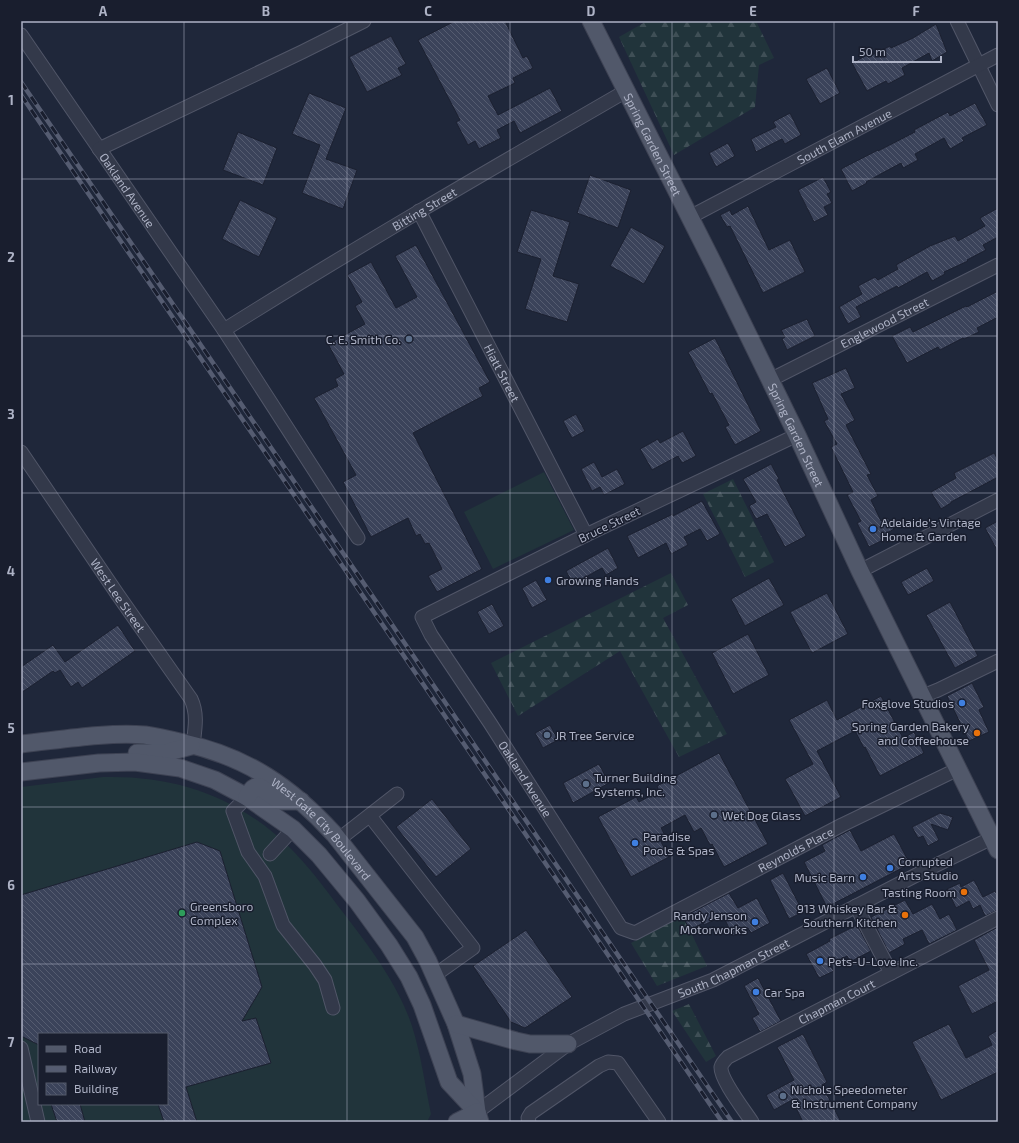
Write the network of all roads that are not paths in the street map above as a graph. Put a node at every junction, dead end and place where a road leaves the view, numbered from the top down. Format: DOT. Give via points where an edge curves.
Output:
graph roads {
  1 [pos="364,21"];
  2 [pos="591,21"];
  3 [pos="957,21"];
  4 [pos="21,35"];
  5 [pos="998,55"];
  6 [pos="978,66"];
  7 [pos="626,91"];
  8 [pos="998,105"];
  9 [pos="99,149"];
  10 [pos="420,211"];
  11 [pos="690,217"];
  12 [pos="998,265"];
  13 [pos="224,330"];
  14 [pos="770,380"];
  15 [pos="797,435"];
  16 [pos="21,452"];
  17 [pos="998,500"];
  18 [pos="586,535"];
  19 [pos="358,538"];
  20 [pos="860,570"];
  21 [pos="422,617"];
  22 [pos="998,661"];
  23 [pos="923,696"];
  24 [pos="58,740"];
  25 [pos="21,744"];
  26 [pos="194,745"];
  27 [pos="21,756"];
  28 [pos="99,763"];
  29 [pos="958,769"];
  30 [pos="21,772"];
  31 [pos="397,794"];
  32 [pos="247,797"];
  33 [pos="300,802"];
  34 [pos="370,816"];
  35 [pos="293,829"];
  36 [pos="338,840"];
  37 [pos="996,841"];
  38 [pos="270,854"];
  39 [pos="856,906"];
  40 [pos="998,918"];
  41 [pos="635,933"];
  42 [pos="891,973"];
  43 [pos="435,975"];
  44 [pos="333,1008"];
  45 [pos="456,1024"];
  46 [pos="568,1044"];
  47 [pos="21,1048"];
  48 [pos="474,1119"];
  49 [pos="38,1122"];
  50 [pos="457,1122"];
  51 [pos="529,1122"];
  52 [pos="659,1122"];
  53 [pos="752,1122"];
  1 -- 9 [label="street"];
  2 -- 7 [label="main road, Spring Garden Street"];
  3 -- 6 [label="street"];
  4 -- 9 [label="street, Oakland Avenue"];
  5 -- 6 [label="street, South Elam Avenue"];
  6 -- 8 [label="street"];
  6 -- 11 [label="street, South Elam Avenue"];
  7 -- 10 [label="street, Bitting Street"];
  7 -- 11 [label="main road, Spring Garden Street"];
  9 -- 13 [label="street, Oakland Avenue"];
  10 -- 13 [label="street, Bitting Street"];
  10 -- 18 [label="street, Hiatt Street"];
  11 -- 14 [label="main road, Spring Garden Street"];
  12 -- 14 [label="street, Englewood Street"];
  13 -- 19 [label="street, Oakland Avenue"];
  14 -- 15 [label="main road, Spring Garden Street"];
  15 -- 18 [label="street, Bruce Street"];
  15 -- 20 [label="main road, Spring Garden Street"];
  16 -- 26 [label="street, West Lee Street" via="191,699 196,716"];
  17 -- 20 [label="street"];
  18 -- 21 [label="street, Bruce Street"];
  20 -- 23 [label="main road, Spring Garden Street"];
  21 -- 41 [label="street, Oakland Avenue" via="431,635 621,928"];
  22 -- 23 [label="street"];
  23 -- 29 [label="main road, Spring Garden Street"];
  24 -- 25 [label="main road, West Gate City Boulevard"];
  24 -- 26 [label="main road, West Gate City Boulevard" via="144,735"];
  24 -- 27 [label="main road" via="47,748"];
  26 -- 28 [label="main road" via="165,753 138,753"];
  26 -- 33 [label="main road, West Gate City Boulevard" via="229,756 252,767 283,787"];
  28 -- 30 [label="main road, West Gate City Boulevard"];
  28 -- 32 [label="main road, West Gate City Boulevard" via="135,762 180,768 215,780"];
  29 -- 37 [label="main road, Spring Garden Street"];
  29 -- 41 [label="street, Reynolds Place" via="842,825"];
  31 -- 34 [label="street"];
  32 -- 33 [label="main road" via="257,786 280,801"];
  32 -- 35 [label="main road, West Gate City Boulevard"];
  32 -- 44 [label="street" via="234,811 248,852 265,876 283,925 325,980"];
  33 -- 36 [label="main road, West Gate City Boulevard"];
  34 -- 36 [label="street"];
  34 -- 43 [label="street" via="473,948"];
  35 -- 38 [label="street"];
  35 -- 48 [label="main road, West Gate City Boulevard" via="357,901 409,977 449,1082"];
  36 -- 43 [label="main road, West Gate City Boulevard" via="415,937"];
  37 -- 39 [label="street, South Chapman Street"];
  39 -- 42 [label="street"];
  39 -- 46 [label="street, South Chapman Street" via="713,980 624,1014"];
  40 -- 42 [label="street, Chapman Court"];
  42 -- 53 [label="street, Chapman Court" via="728,1057 721,1067 725,1081"];
  43 -- 45 [label="main road, West Gate City Boulevard"];
  45 -- 46 [label="main road" via="530,1044"];
  45 -- 48 [label="main road, West Gate City Boulevard" via="472,1074"];
  46 -- 48 [label="street, South Chapman Street"];
  47 -- 49 [label="street"];
  48 -- 50 [label="main road"];
  51 -- 52 [label="street" via="531,1113 608,1062 618,1063"];
}
